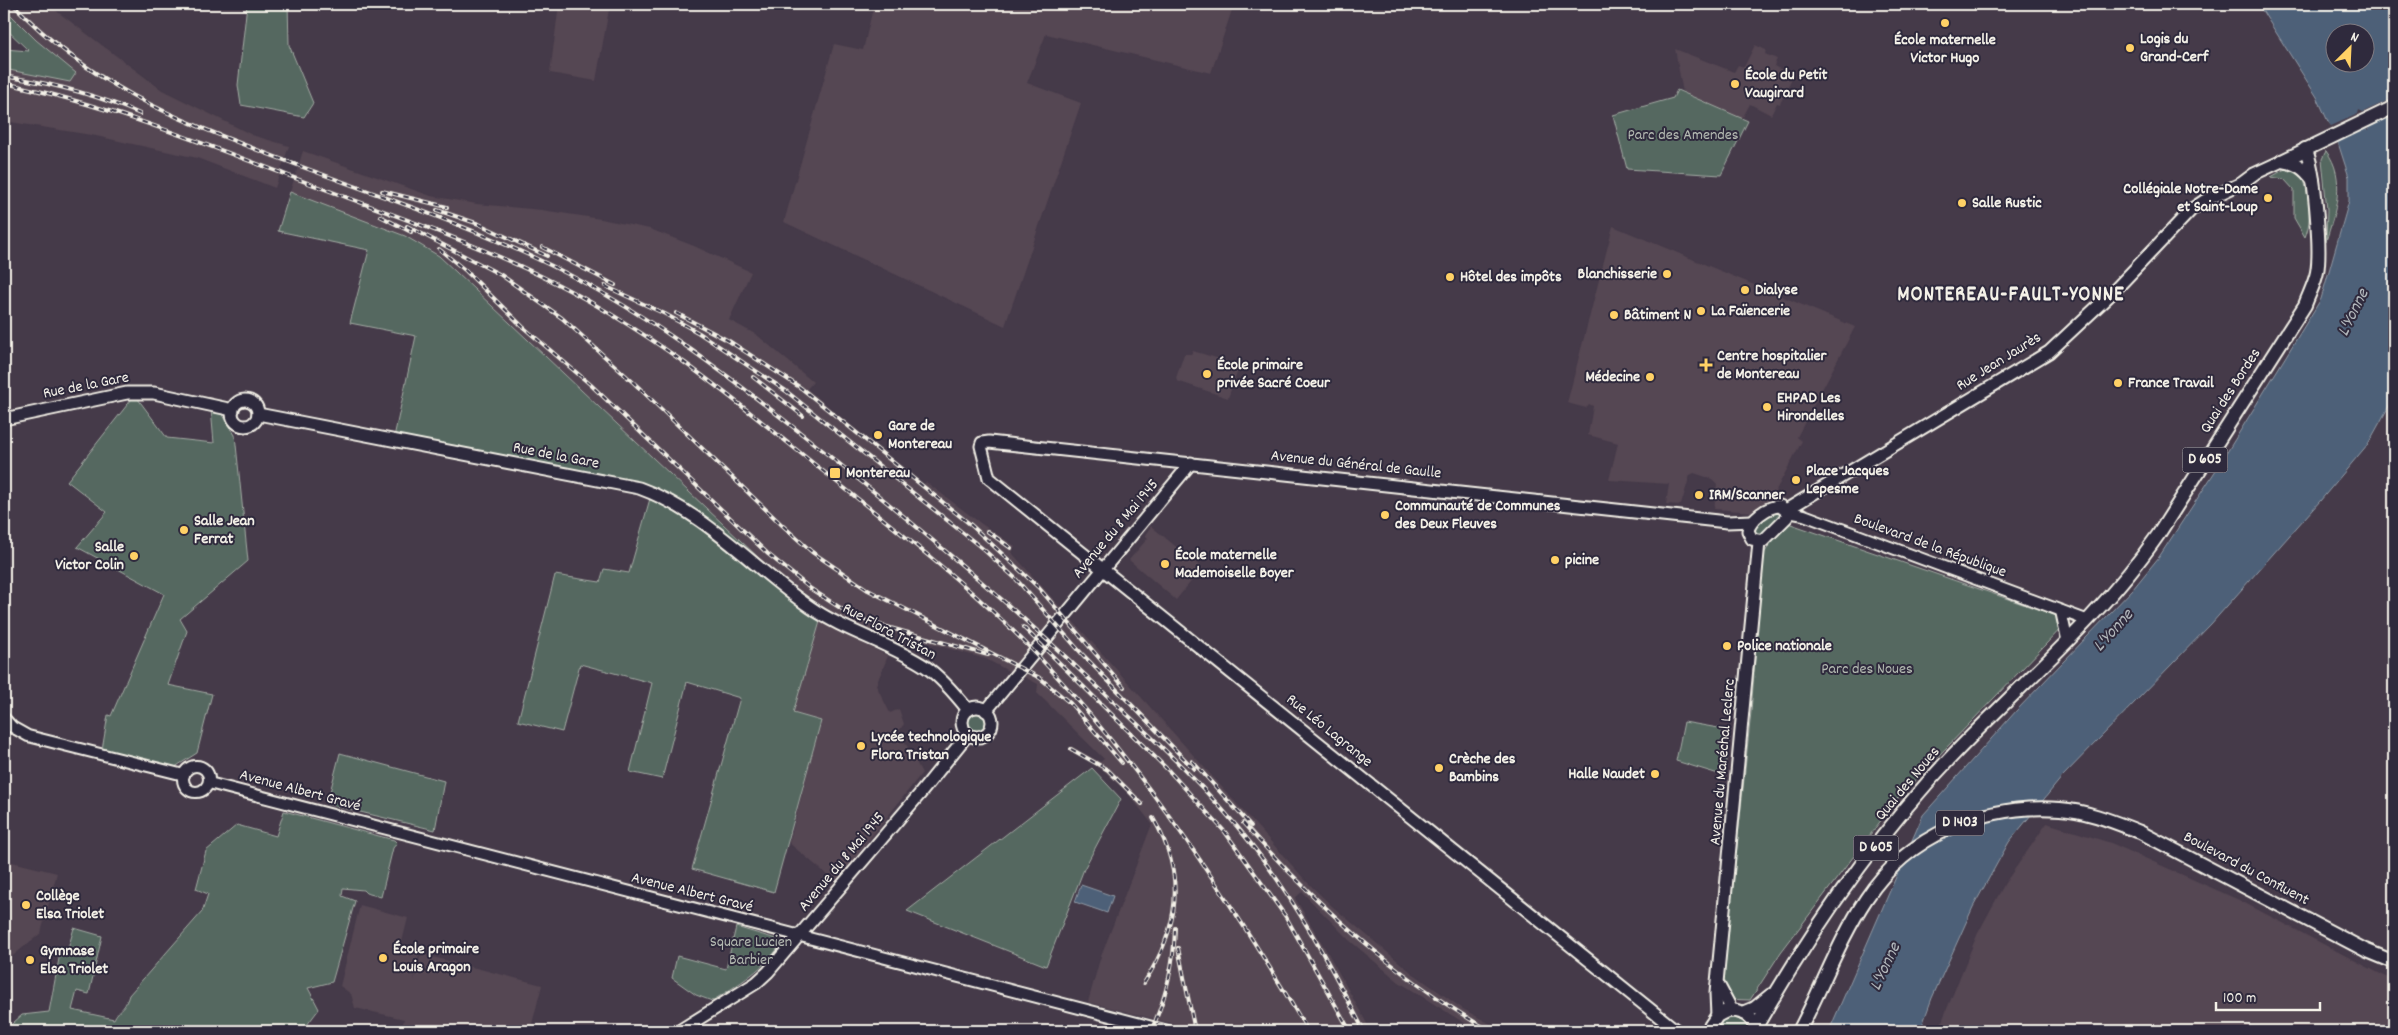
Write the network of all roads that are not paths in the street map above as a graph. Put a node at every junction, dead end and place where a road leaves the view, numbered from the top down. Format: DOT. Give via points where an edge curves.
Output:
graph roads {
  1 [pos="2394,107"];
  2 [pos="2305,149"];
  3 [pos="2282,161"];
  4 [pos="2313,180"];
  5 [pos="233,410"];
  6 [pos="258,414"];
  7 [pos="4,419"];
  8 [pos="982,444"];
  9 [pos="1190,464"];
  10 [pos="1787,511"];
  11 [pos="1750,526"];
  12 [pos="1759,542"];
  13 [pos="1103,570"];
  14 [pos="812,609"];
  15 [pos="2060,611"];
  16 [pos="2086,620"];
  17 [pos="2067,639"];
  18 [pos="968,710"];
  19 [pos="986,711"];
  20 [pos="4,718"];
  21 [pos="968,734"];
  22 [pos="184,775"];
  23 [pos="209,783"];
  24 [pos="800,936"];
  25 [pos="2365,950"];
  26 [pos="2394,962"];
  27 [pos="2394,970"];
  28 [pos="1718,984"];
  29 [pos="1778,988"];
  30 [pos="1818,995"];
  31 [pos="1738,1012"];
  32 [pos="1716,1016"];
  33 [pos="1756,1029"];
  34 [pos="679,1031"];
  35 [pos="1168,1031"];
  36 [pos="1677,1031"];
  37 [pos="1707,1031"];
  38 [pos="1799,1031"];
  39 [pos="1807,1031"];
  1 -- 2 [label="main road, Rue Jean Jaurès"];
  2 -- 3 [label="main road, Rue Jean Jaurès"];
  2 -- 4 [label="main road, Quai des Bordes / D 605" via="2310,156"];
  3 -- 4 [label="main road" via="2297,164"];
  3 -- 10 [label="main road, Rue Jean Jaurès" via="2192,209 2112,293 2049,352"];
  4 -- 16 [label="main road, Quai des Bordes / D 605" via="2317,271 2305,305 2158,535"];
  5 -- 6 [label="main road" via="237,403 245,401 253,403"];
  5 -- 6 [label="main road" via="234,420 242,426 252,424"];
  5 -- 7 [label="main road, Rue de la Gare" via="142,392"];
  6 -- 14 [label="main road, Rue de la Gare" via="639,488 653,493 730,541 770,579"];
  8 -- 9 [label="main road, Avenue du Général de Gaulle" via="989,442"];
  8 -- 13 [label="main road, Rue Léo Lagrange" via="989,478"];
  9 -- 11 [label="main road, Avenue du Général de Gaulle"];
  9 -- 13 [label="main road, Avenue du 8 Mai 1945"];
  10 -- 11 [label="main road" via="1780,506 1772,507"];
  10 -- 12 [label="main road" via="1787,517 1768,538"];
  10 -- 15 [label="street, Boulevard de la République"];
  11 -- 12 [label="main road" via="1752,539"];
  12 -- 28 [label="main road, Avenue du Maréchal Leclerc"];
  13 -- 19 [label="main road, Avenue du 8 Mai 1945"];
  13 -- 36 [label="main road, Rue Léo Lagrange"];
  14 -- 18 [label="main road, Rue Flora Tristan" via="926,667"];
  15 -- 16 [label="street, Boulevard de la République"];
  15 -- 17 [label="street"];
  16 -- 17 [label="main road, Quai des Noues / D 605"];
  17 -- 29 [label="main road, Quai des Noues / D 605" via="1918,795 1879,843"];
  18 -- 19 [label="main road" via="978,708"];
  18 -- 21 [label="main road" via="962,722"];
  19 -- 21 [label="main road" via="991,725 986,734 977,737"];
  20 -- 22 [label="street" via="28,736"];
  21 -- 24 [label="main road, Avenue du 8 Mai 1945"];
  22 -- 23 [label="street" via="189,768 201,767 207,772"];
  22 -- 23 [label="street" via="184,783 193,792 201,792"];
  23 -- 24 [label="street, Avenue Albert Gravé"];
  24 -- 34 [label="main road, Avenue du 8 Mai 1945" via="756,983"];
  24 -- 35 [label="street, Avenue Albert Gravé"];
  25 -- 26 [label="main road, Boulevard du Confluent / D 1403"];
  25 -- 27 [label="main road, Boulevard du Confluent / D 1403"];
  25 -- 30 [label="main road, Boulevard du Confluent / D 1403" via="2140,832 2111,820 2061,809 2022,808 1961,822 1932,837 1896,865 1867,899"];
  28 -- 31 [label="main road"];
  28 -- 32 [label="main road, Avenue du Maréchal Leclerc"];
  29 -- 31 [label="main road, D 605" via="1755,1008"];
  29 -- 33 [label="main road, D 605"];
  30 -- 38 [label="main road, D 1403"];
  30 -- 39 [label="main road, D 1403"];
  31 -- 32 [label="main road"];
  31 -- 33 [label="main road"];
  32 -- 37 [label="main road"];
}
